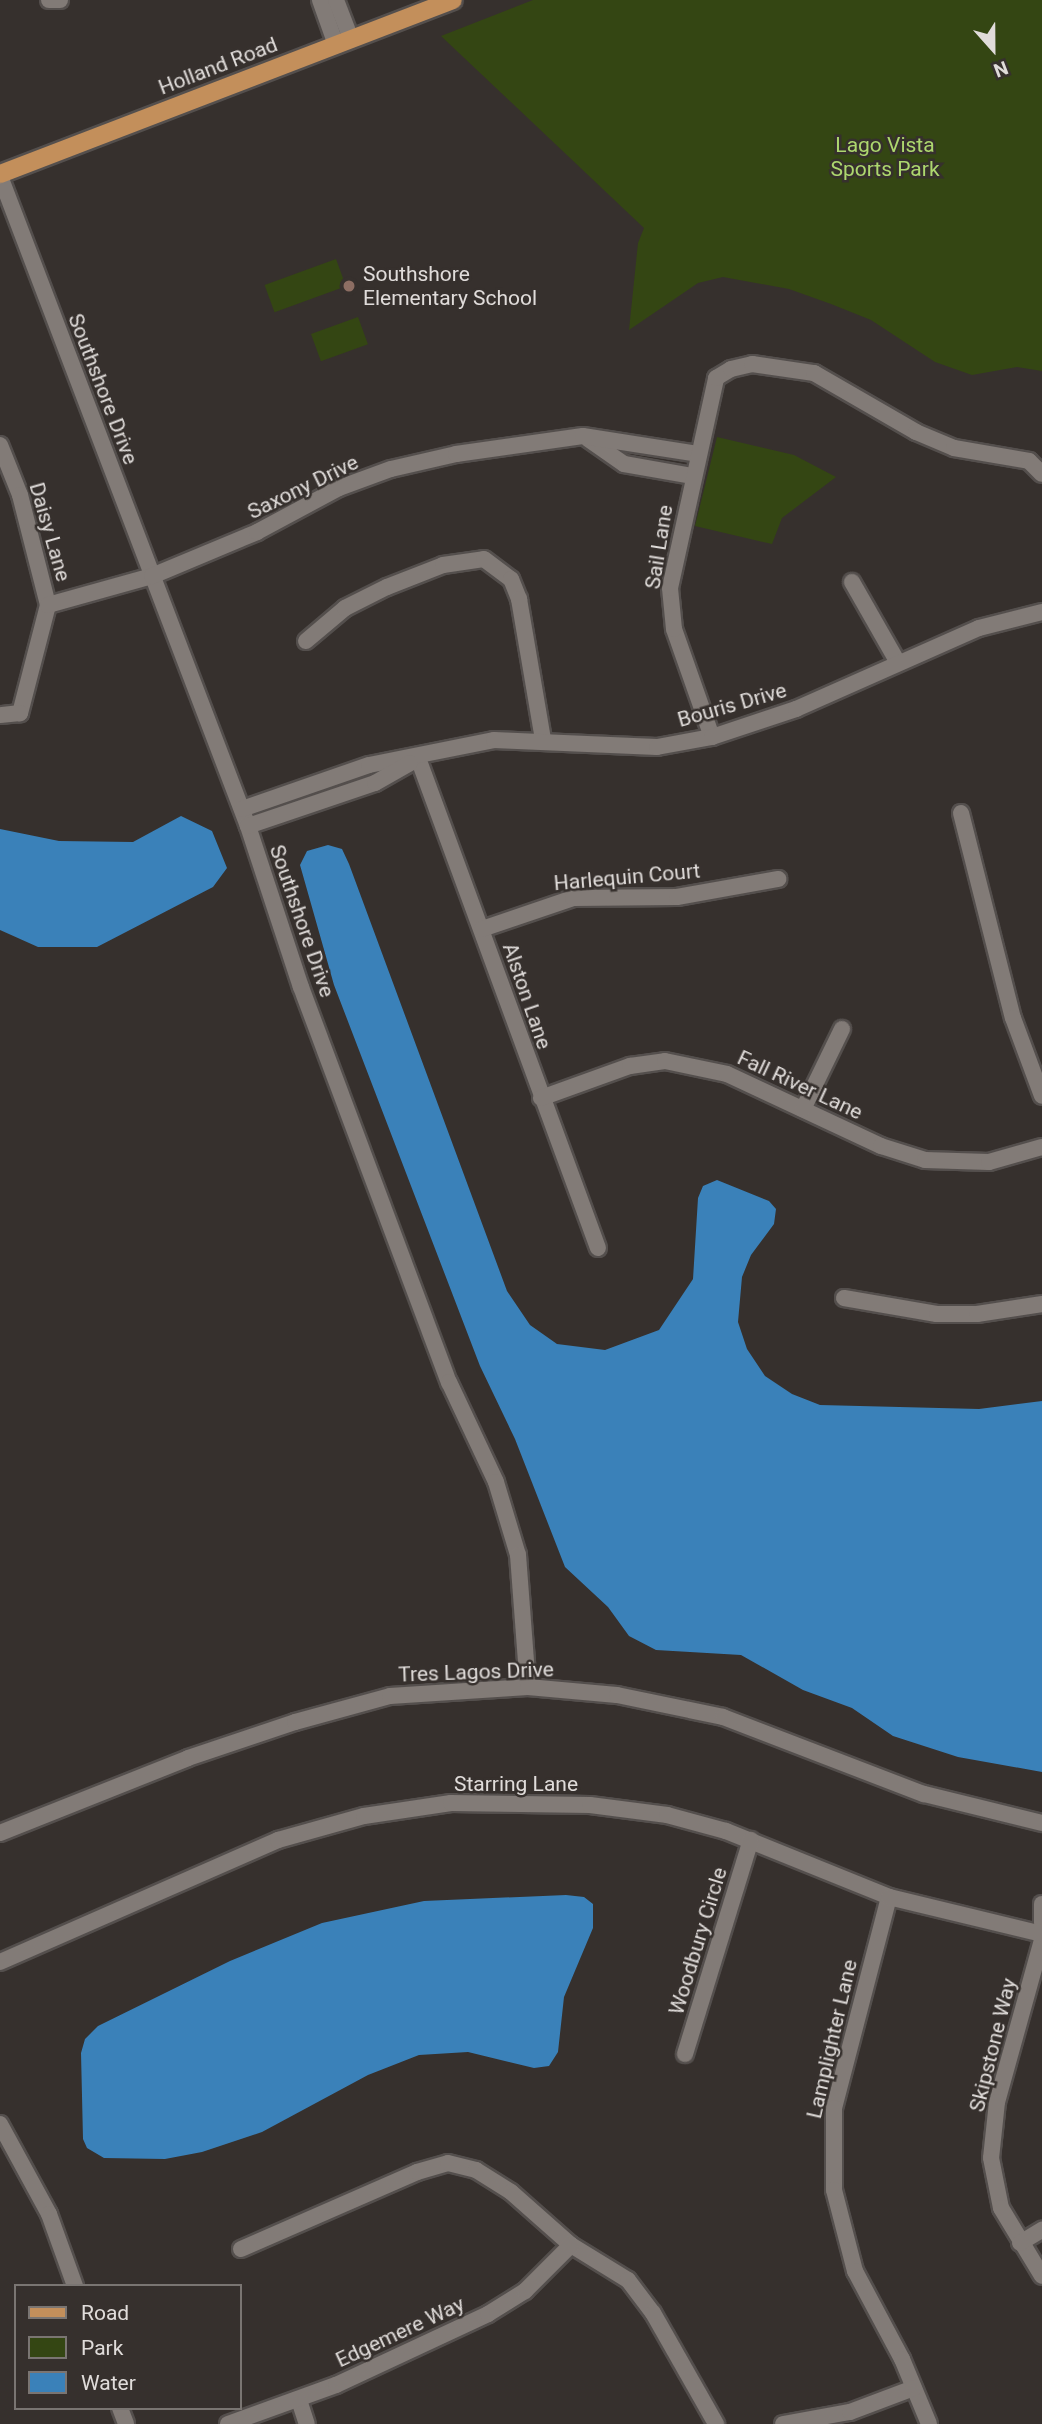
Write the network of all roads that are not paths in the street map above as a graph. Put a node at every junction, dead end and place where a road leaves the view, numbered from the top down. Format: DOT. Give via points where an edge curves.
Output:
graph roads {
  1 [pos="320,0"];
  2 [pos="336,0"];
  3 [pos="453,0"];
  4 [pos="344,42"];
  5 [pos="0,175"];
  6 [pos="583,436"];
  7 [pos="0,445"];
  8 [pos="649,446"];
  9 [pos="698,454"];
  10 [pos="644,467"];
  11 [pos="1042,474"];
  12 [pos="693,476"];
  13 [pos="152,576"];
  14 [pos="852,582"];
  15 [pos="48,605"];
  16 [pos="1042,611"];
  17 [pos="306,641"];
  18 [pos="897,662"];
  19 [pos="0,715"];
  20 [pos="712,737"];
  21 [pos="543,740"];
  22 [pos="418,758"];
  23 [pos="351,771"];
  24 [pos="357,789"];
  25 [pos="242,809"];
  26 [pos="961,813"];
  27 [pos="248,826"];
  28 [pos="778,878"];
  29 [pos="482,929"];
  30 [pos="842,1029"];
  31 [pos="1042,1096"];
  32 [pos="541,1098"];
  33 [pos="803,1109"];
  34 [pos="1042,1147"];
  35 [pos="598,1248"];
  36 [pos="844,1298"];
  37 [pos="1042,1304"];
  38 [pos="528,1687"];
  39 [pos="1042,1823"];
  40 [pos="0,1833"];
  41 [pos="751,1840"];
  42 [pos="889,1897"];
  43 [pos="1042,1904"];
  44 [pos="1042,1923"];
  45 [pos="1042,1934"];
  46 [pos="1042,1940"];
  47 [pos="0,1962"];
  48 [pos="685,2054"];
  49 [pos="0,2124"];
  50 [pos="1042,2230"];
  51 [pos="1020,2243"];
  52 [pos="571,2245"];
  53 [pos="241,2249"];
  54 [pos="1042,2276"];
  55 [pos="74,2284"];
  56 [pos="914,2388"];
  57 [pos="299,2400"];
  58 [pos="228,2424"];
  59 [pos="307,2424"];
  60 [pos="716,2424"];
  61 [pos="783,2424"];
  62 [pos="929,2424"];
  1 -- 4 [label="street"];
  2 -- 4 [label="street"];
  3 -- 4 [label="main road, Holland Road"];
  4 -- 5 [label="main road, Holland Road"];
  5 -- 13 [label="street, Southshore Drive"];
  6 -- 8 [label="street, Saxony Drive"];
  6 -- 10 [label="street" via="624,464"];
  6 -- 13 [label="street, Saxony Drive" via="456,454 391,469 339,488 257,532"];
  7 -- 15 [label="street, Daisy Lane" via="20,495"];
  8 -- 9 [label="street, Saxony Drive"];
  8 -- 10 [label="street"];
  9 -- 11 [label="street, Sail Lane" via="716,378 752,364 814,373 916,432 954,448 1029,461"];
  9 -- 12 [label="street, Sail Lane"];
  10 -- 12 [label="street"];
  12 -- 20 [label="street, Sail Lane" via="670,588 674,629"];
  13 -- 15 [label="street, Saxony Drive"];
  13 -- 25 [label="street, Southshore Drive"];
  14 -- 18 [label="street"];
  15 -- 19 [label="street, Daisy Lane" via="20,713"];
  16 -- 18 [label="street, Bouris Drive" via="979,628"];
  17 -- 21 [label="street" via="345,608 387,587 443,565 484,559 511,579 519,599"];
  18 -- 20 [label="street, Bouris Drive" via="796,709"];
  20 -- 21 [label="street, Bouris Drive" via="657,747"];
  21 -- 22 [label="street, Bouris Drive" via="494,740"];
  22 -- 23 [label="street, Bouris Drive"];
  22 -- 24 [label="street, Bouris Drive"];
  22 -- 29 [label="street, Alston Lane"];
  23 -- 24 [label="street"];
  23 -- 25 [label="street, Bouris Drive"];
  24 -- 27 [label="street, Bouris Drive"];
  25 -- 27 [label="street, Southshore Drive"];
  26 -- 31 [label="street" via="1013,1017"];
  27 -- 38 [label="street, Southshore Drive" via="301,987 444,1369 496,1482 518,1555"];
  28 -- 29 [label="street, Harlequin Court" via="677,897 573,898"];
  29 -- 32 [label="street, Alston Lane"];
  30 -- 33 [label="street"];
  32 -- 33 [label="street, Fall River Lane" via="630,1066 665,1061 727,1074"];
  32 -- 35 [label="street, Alston Lane"];
  33 -- 34 [label="street, Fall River Lane" via="925,1160 989,1162"];
  36 -- 37 [label="street" via="937,1314 977,1314"];
  38 -- 39 [label="street, Tres Lagos Drive" via="617,1695 723,1717 924,1794"];
  38 -- 40 [label="street, Tres Lagos Drive" via="390,1696 188,1758"];
  41 -- 42 [label="street, Starring Lane"];
  41 -- 47 [label="street, Starring Lane" via="667,1815 590,1805 451,1803 364,1816 278,1840"];
  41 -- 48 [label="street, Woodbury Circle"];
  42 -- 45 [label="street, Starring Lane"];
  42 -- 56 [label="street, Lamplighter Lane" via="843,2063 831,2147 842,2231 855,2270"];
  43 -- 44 [label="street"];
  46 -- 51 [label="street, Skipstone Way" via="992,2134 994,2183 1001,2208"];
  49 -- 55 [label="street" via="49,2214"];
  50 -- 51 [label="street"];
  51 -- 54 [label="street, Skipstone Way"];
  52 -- 53 [label="street" via="511,2192 476,2170 448,2164 417,2172"];
  52 -- 57 [label="street, Edgemere Way" via="525,2291 488,2314"];
  52 -- 60 [label="street" via="628,2280 653,2313"];
  56 -- 61 [label="street" via="850,2412"];
  56 -- 62 [label="street, Lamplighter Lane"];
  57 -- 58 [label="street, Edgemere Way"];
  57 -- 59 [label="street"];
}
